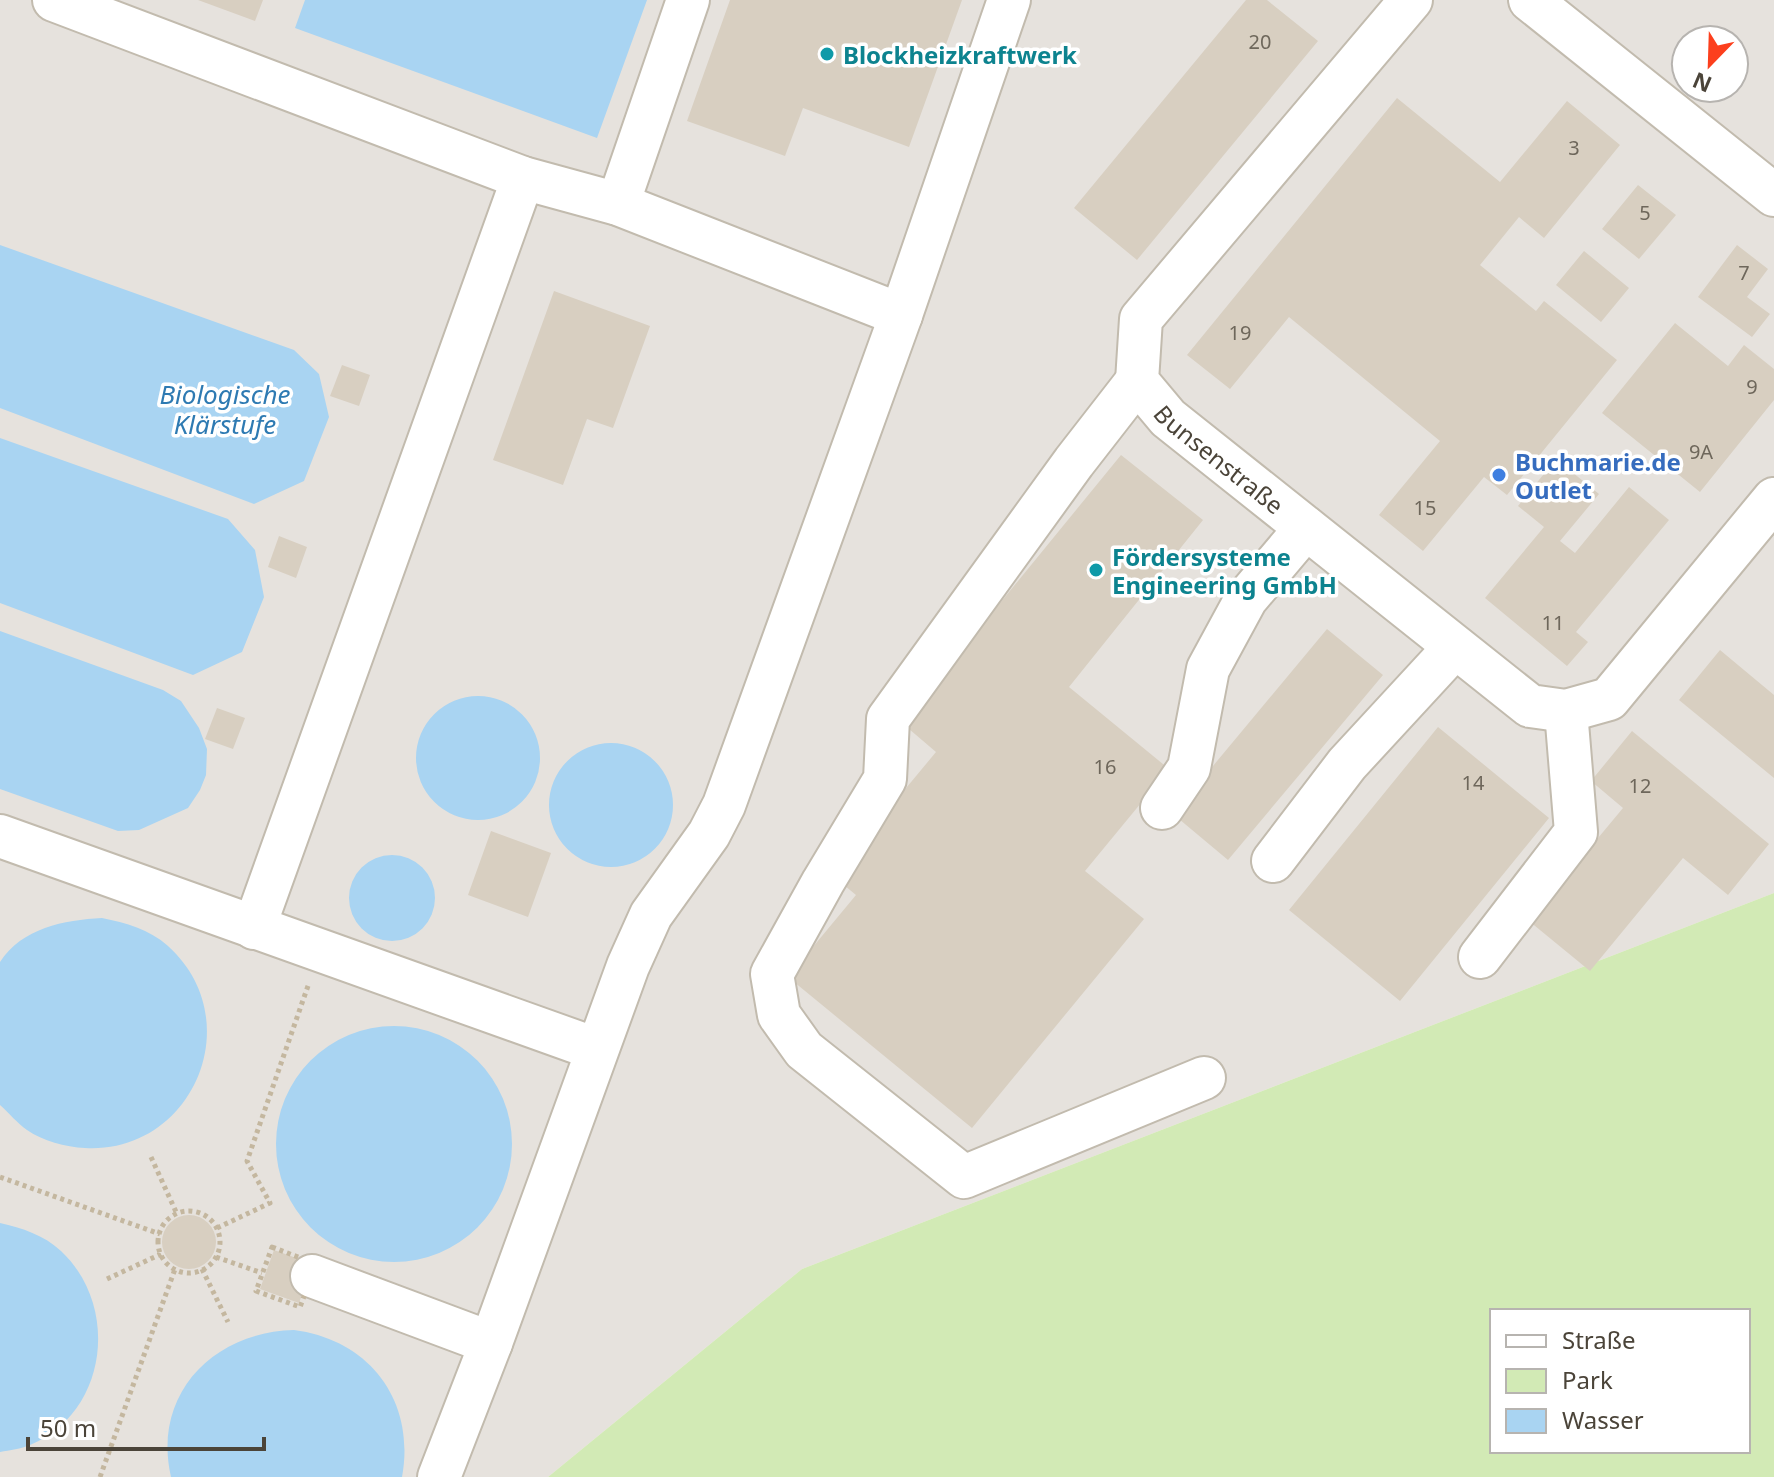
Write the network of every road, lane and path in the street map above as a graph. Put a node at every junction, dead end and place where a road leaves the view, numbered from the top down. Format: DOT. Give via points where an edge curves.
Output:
graph roads {
  1 [pos="54,0"];
  2 [pos="688,0"];
  3 [pos="1009,0"];
  4 [pos="1411,0"];
  5 [pos="1530,0"];
  6 [pos="523,178"];
  7 [pos="1774,195"];
  8 [pos="618,204"];
  9 [pos="901,315"];
  10 [pos="1137,381"];
  11 [pos="1774,499"];
  12 [pos="1306,528"];
  13 [pos="1455,647"];
  14 [pos="1566,711"];
  15 [pos="1162,808"];
  16 [pos="0,836"];
  17 [pos="1273,861"];
  18 [pos="254,928"];
  19 [pos="315,951"];
  20 [pos="1480,957"];
  21 [pos="596,1049"];
  22 [pos="1204,1078"];
  23 [pos="151,1157"];
  24 [pos="0,1177"];
  25 [pos="177,1214"];
  26 [pos="217,1228"];
  27 [pos="160,1234"];
  28 [pos="161,1254"];
  29 [pos="216,1257"];
  30 [pos="175,1269"];
  31 [pos="202,1269"];
  32 [pos="262,1273"];
  33 [pos="312,1276"];
  34 [pos="107,1279"];
  35 [pos="228,1322"];
  36 [pos="491,1343"];
  37 [pos="100,1477"];
  38 [pos="439,1477"];
  1 -- 6 [label="street"];
  2 -- 8 [label="street"];
  3 -- 9 [label="street"];
  4 -- 10 [label="street, Bunsenstraße" via="1141,319"];
  5 -- 7 [label="street"];
  6 -- 8 [label="street"];
  6 -- 18 [label="street"];
  8 -- 9 [label="street"];
  9 -- 21 [label="street" via="724,805 651,915"];
  10 -- 12 [label="street, Bunsenstraße" via="1168,418"];
  10 -- 22 [label="street" via="888,719 885,779 772,974 779,1015 804,1050 964,1177"];
  11 -- 14 [label="street, Bunsenstraße" via="1609,699"];
  12 -- 13 [label="street, Bunsenstraße"];
  12 -- 15 [label="street" via="1246,599 1208,669 1189,768"];
  13 -- 14 [label="street, Bunsenstraße" via="1530,706"];
  13 -- 17 [label="street" via="1347,764"];
  14 -- 20 [label="street" via="1576,832"];
  16 -- 18 [label="street"];
  18 -- 19 [label="street"];
  19 -- 21 [label="street"];
  19 -- 26 [label="path" via="316,963 247,1161 270,1203"];
  21 -- 36 [label="street"];
  23 -- 25 [label="path"];
  24 -- 27 [label="path"];
  25 -- 26 [label="path" via="197,1212"];
  25 -- 27 [label="path"];
  26 -- 29 [label="path"];
  27 -- 28 [label="path"];
  28 -- 30 [label="path"];
  28 -- 34 [label="path"];
  29 -- 31 [label="path"];
  29 -- 32 [label="path"];
  30 -- 31 [label="path"];
  30 -- 37 [label="path"];
  31 -- 35 [label="path"];
  33 -- 36 [label="street"];
  36 -- 38 [label="street"];
}
